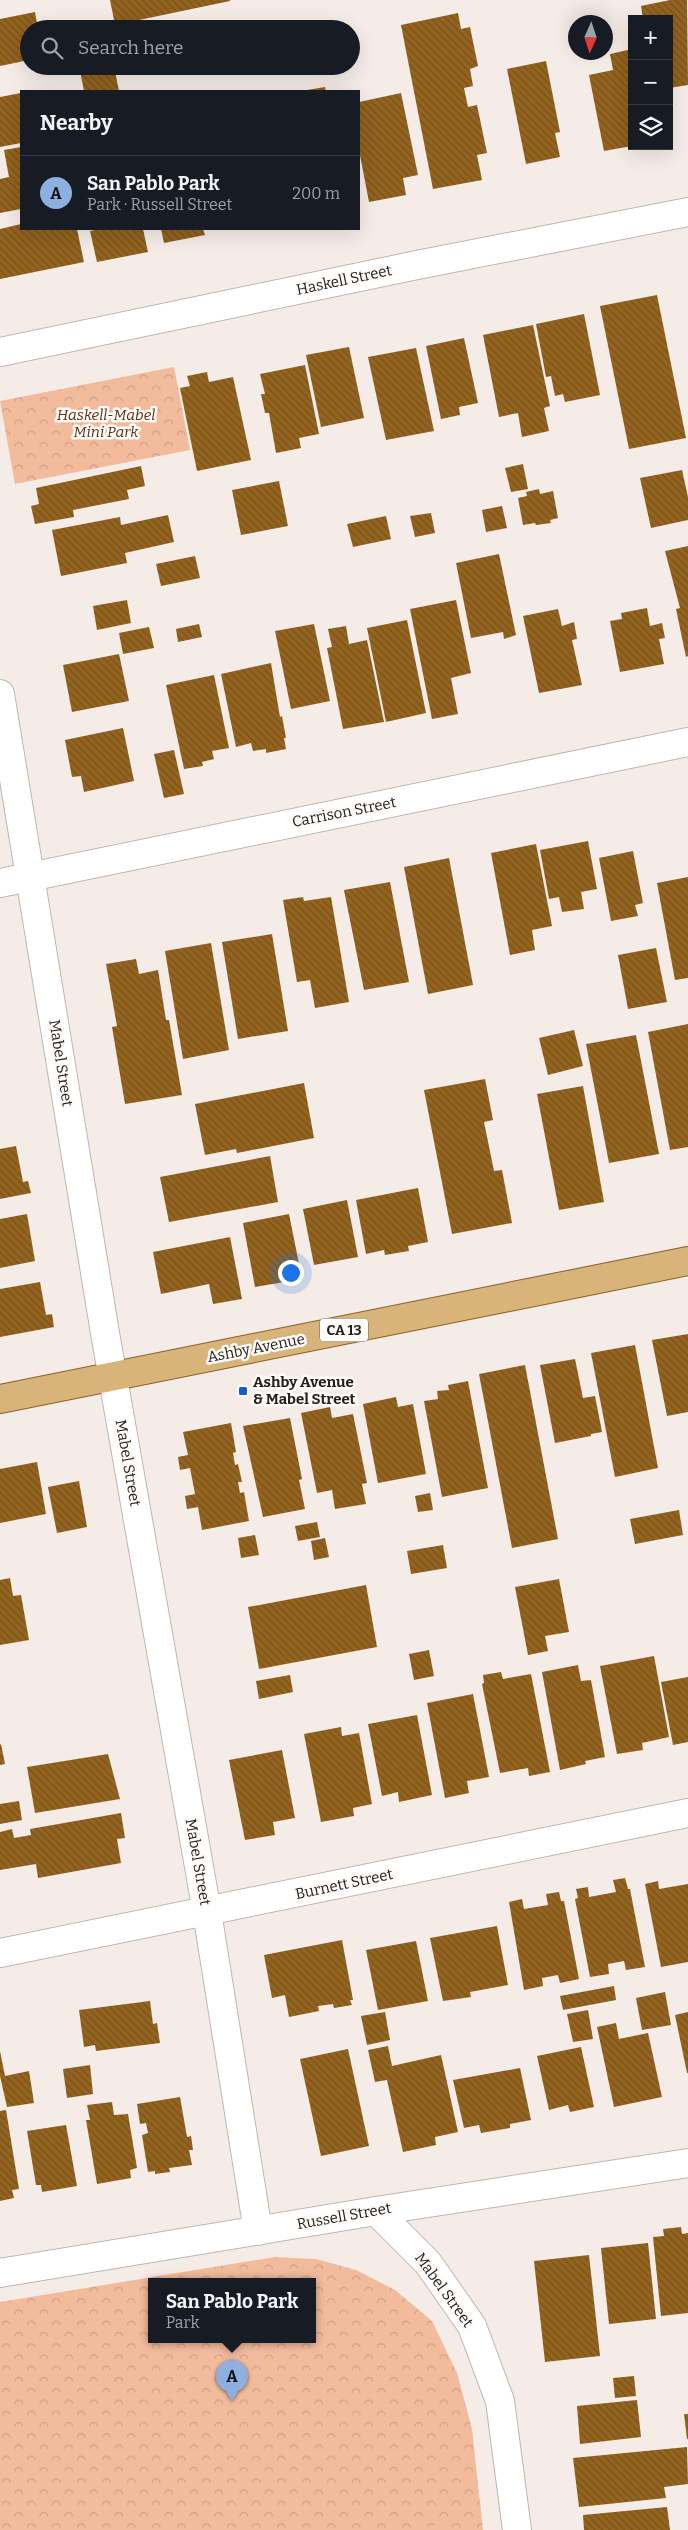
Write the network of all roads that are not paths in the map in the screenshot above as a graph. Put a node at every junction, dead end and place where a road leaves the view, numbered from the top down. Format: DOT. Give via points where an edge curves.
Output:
graph roads {
  1 [pos="688,212"];
  2 [pos="0,352"];
  3 [pos="0,694"];
  4 [pos="688,742"];
  5 [pos="31,877"];
  6 [pos="0,883"];
  7 [pos="688,1261"];
  8 [pos="113,1376"];
  9 [pos="0,1399"];
  10 [pos="688,1814"];
  11 [pos="207,1912"];
  12 [pos="0,1953"];
  13 [pos="688,2163"];
  14 [pos="376,2211"];
  15 [pos="258,2231"];
  16 [pos="0,2273"];
  17 [pos="517,2530"];
  1 -- 2 [label="street, Haskell Street"];
  3 -- 5 [label="street, Mabel Street"];
  4 -- 5 [label="street, Carrison Street"];
  5 -- 6 [label="street, Carrison Street"];
  5 -- 8 [label="street, Mabel Street"];
  7 -- 8 [label="main road, Ashby Avenue / CA 13"];
  8 -- 9 [label="main road, Ashby Avenue / CA 13"];
  8 -- 11 [label="street, Mabel Street"];
  10 -- 11 [label="street, Burnett Street"];
  11 -- 12 [label="street, Burnett Street"];
  11 -- 15 [label="street, Mabel Street"];
  13 -- 14 [label="street, Russell Street"];
  14 -- 15 [label="street, Russell Street"];
  14 -- 17 [label="street, Mabel Street" via="428,2263 472,2326 500,2401"];
  15 -- 16 [label="street, Russell Street"];
}
